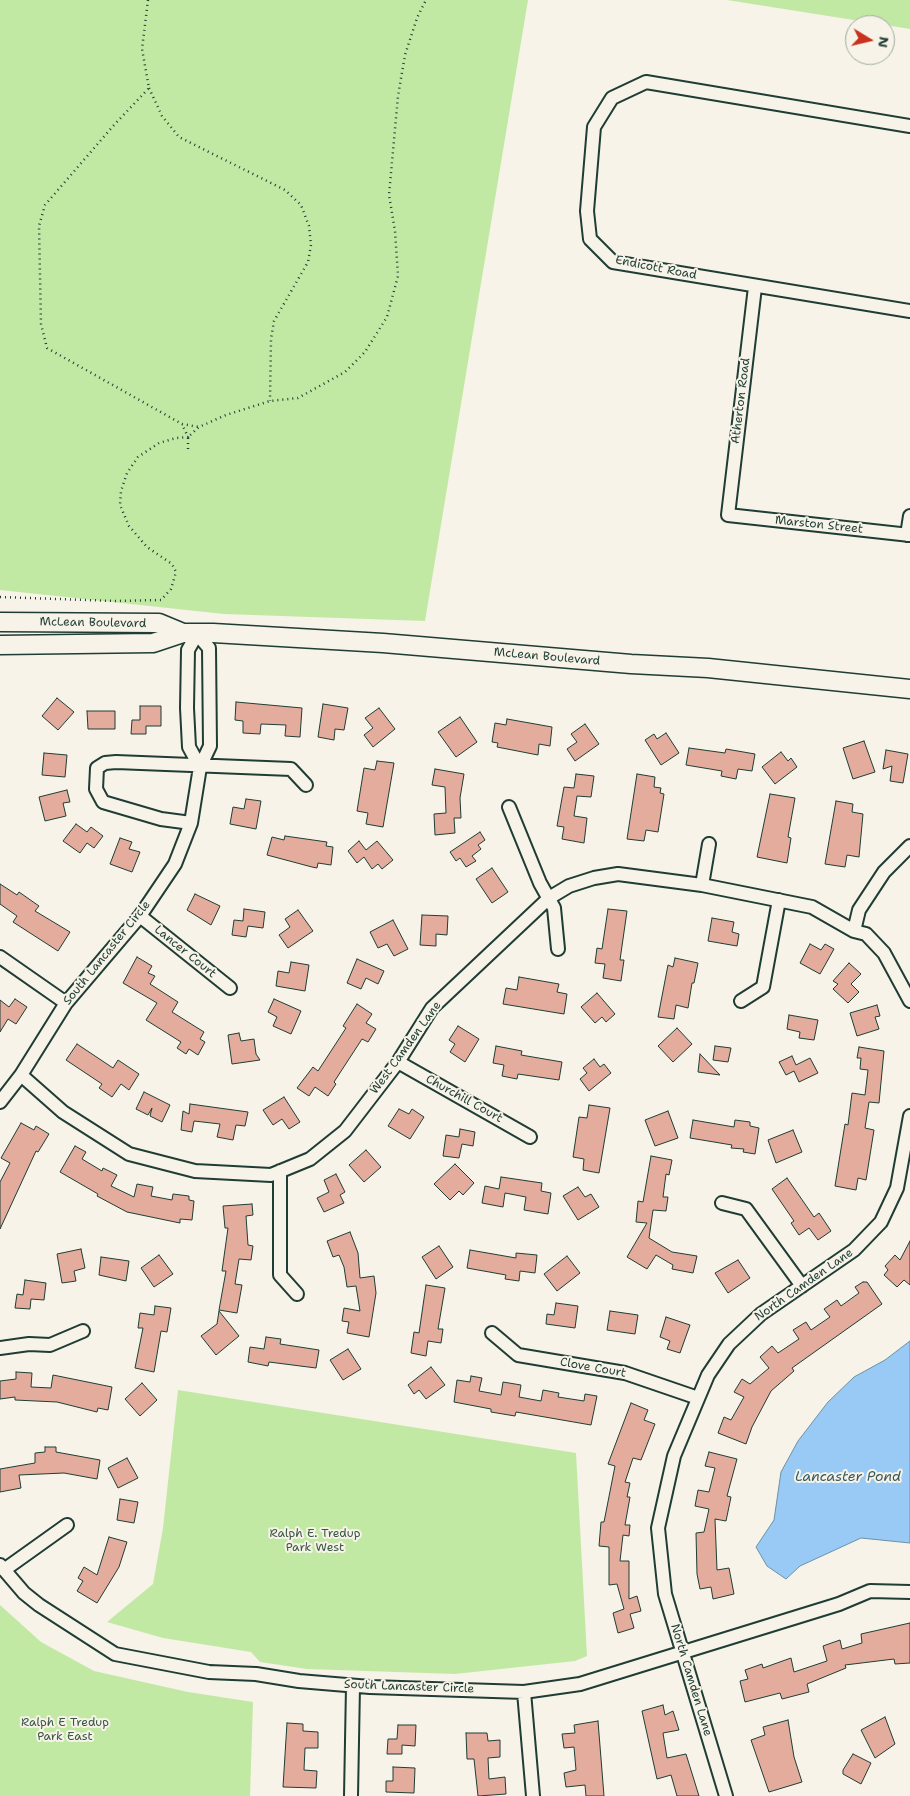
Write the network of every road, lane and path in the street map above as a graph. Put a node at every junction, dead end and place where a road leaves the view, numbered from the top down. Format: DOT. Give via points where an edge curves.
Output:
graph roads {
  1 [pos="148,0"];
  2 [pos="426,0"];
  3 [pos="149,88"];
  4 [pos="910,126"];
  5 [pos="755,287"];
  6 [pos="910,310"];
  7 [pos="270,401"];
  8 [pos="182,424"];
  9 [pos="199,427"];
  10 [pos="188,437"];
  11 [pos="188,449"];
  12 [pos="728,515"];
  13 [pos="910,516"];
  14 [pos="909,535"];
  15 [pos="0,597"];
  16 [pos="0,622"];
  17 [pos="190,634"];
  18 [pos="0,645"];
  19 [pos="910,689"];
  20 [pos="200,767"];
  21 [pos="306,785"];
  22 [pos="509,807"];
  23 [pos="191,823"];
  24 [pos="709,844"];
  25 [pos="910,846"];
  26 [pos="702,885"];
  27 [pos="549,898"];
  28 [pos="779,900"];
  29 [pos="140,916"];
  30 [pos="854,931"];
  31 [pos="558,949"];
  32 [pos="0,957"];
  33 [pos="230,988"];
  34 [pos="910,1000"];
  35 [pos="741,1001"];
  36 [pos="66,1003"];
  37 [pos="398,1062"];
  38 [pos="21,1075"];
  39 [pos="0,1102"];
  40 [pos="910,1116"];
  41 [pos="530,1137"];
  42 [pos="280,1171"];
  43 [pos="722,1203"];
  44 [pos="802,1286"];
  45 [pos="297,1294"];
  46 [pos="83,1331"];
  47 [pos="492,1333"];
  48 [pos="0,1348"];
  49 [pos="698,1398"];
  50 [pos="67,1525"];
  51 [pos="2,1568"];
  52 [pos="910,1592"];
  53 [pos="681,1652"];
  54 [pos="353,1686"];
  55 [pos="524,1692"];
  56 [pos="351,1796"];
  57 [pos="534,1796"];
  58 [pos="726,1796"];
  1 -- 3 [label="path" via="142,49"];
  2 -- 7 [label="path" via="405,55 398,96 389,195 398,276 386,317 365,352 345,372 298,398"];
  3 -- 7 [label="path" via="162,116 179,137 285,190 301,205 309,226 311,245 308,262 274,322"];
  3 -- 8 [label="path" via="45,205 39,226 41,324 47,348"];
  4 -- 5 [label="street, Endicott Road" via="646,82 612,98 594,127 587,211 590,239 613,262"];
  5 -- 6 [label="street, Endicott Road"];
  5 -- 12 [label="street, Atherton Road"];
  7 -- 9 [label="path"];
  8 -- 9 [label="path"];
  8 -- 10 [label="path"];
  9 -- 10 [label="path"];
  10 -- 11 [label="path"];
  10 -- 15 [label="path" via="159,443 138,457 127,473 121,491 120,505 129,526 147,547 172,564 176,572 171,590 161,600"];
  12 -- 14 [label="street, Marston Street"];
  13 -- 14 [label="street"];
  16 -- 17 [label="main road, McLean Boulevard" via="159,623"];
  17 -- 18 [label="main road, McLean Boulevard" via="153,643"];
  17 -- 19 [label="main road, McLean Boulevard" via="383,643 708,668"];
  17 -- 20 [label="street" via="189,747"];
  17 -- 20 [label="street, South Lancaster Circle" via="209,648 210,746"];
  20 -- 21 [label="street" via="291,769"];
  20 -- 23 [label="street, South Lancaster Circle"];
  20 -- 23 [label="street" via="104,763 96,773 98,797 109,806"];
  22 -- 27 [label="street" via="540,884"];
  23 -- 29 [label="street, South Lancaster Circle" via="175,864"];
  24 -- 26 [label="street"];
  25 -- 30 [label="street" via="884,872 859,910"];
  26 -- 27 [label="street, West Camden Lane" via="618,874 569,886"];
  26 -- 28 [label="street, West Camden Lane"];
  27 -- 31 [label="street" via="554,908"];
  27 -- 37 [label="street, West Camden Lane" via="432,1008"];
  28 -- 30 [label="street, West Camden Lane" via="812,907"];
  28 -- 35 [label="street" via="763,988"];
  29 -- 33 [label="street, Lancer Court"];
  29 -- 36 [label="street, South Lancaster Circle"];
  30 -- 34 [label="street" via="866,934 884,953"];
  32 -- 36 [label="street"];
  36 -- 38 [label="street, South Lancaster Circle"];
  37 -- 41 [label="street, Churchill Court"];
  37 -- 42 [label="street, West Camden Lane" via="345,1131 310,1159"];
  38 -- 39 [label="street, South Lancaster Circle"];
  38 -- 42 [label="street, West Camden Lane" via="63,1112 129,1154 195,1171 271,1175"];
  40 -- 44 [label="street, North Camden Lane" via="897,1188 881,1222 854,1250"];
  42 -- 45 [label="street" via="280,1274"];
  43 -- 44 [label="street" via="746,1210"];
  44 -- 49 [label="street, North Camden Lane" via="761,1314 729,1344 708,1375"];
  46 -- 48 [label="street" via="50,1345"];
  47 -- 49 [label="street, Clove Court" via="518,1355 625,1373"];
  49 -- 53 [label="street, North Camden Lane" via="674,1456 658,1528 665,1594"];
  50 -- 51 [label="street"];
  51 -- 54 [label="street, South Lancaster Circle" via="39,1605 115,1654 209,1672 256,1674"];
  52 -- 53 [label="street, South Lancaster Circle" via="870,1591 839,1604"];
  53 -- 55 [label="street, South Lancaster Circle" via="580,1684"];
  53 -- 58 [label="street, North Camden Lane"];
  54 -- 55 [label="street, South Lancaster Circle"];
  54 -- 56 [label="street"];
  55 -- 57 [label="street"];
}
